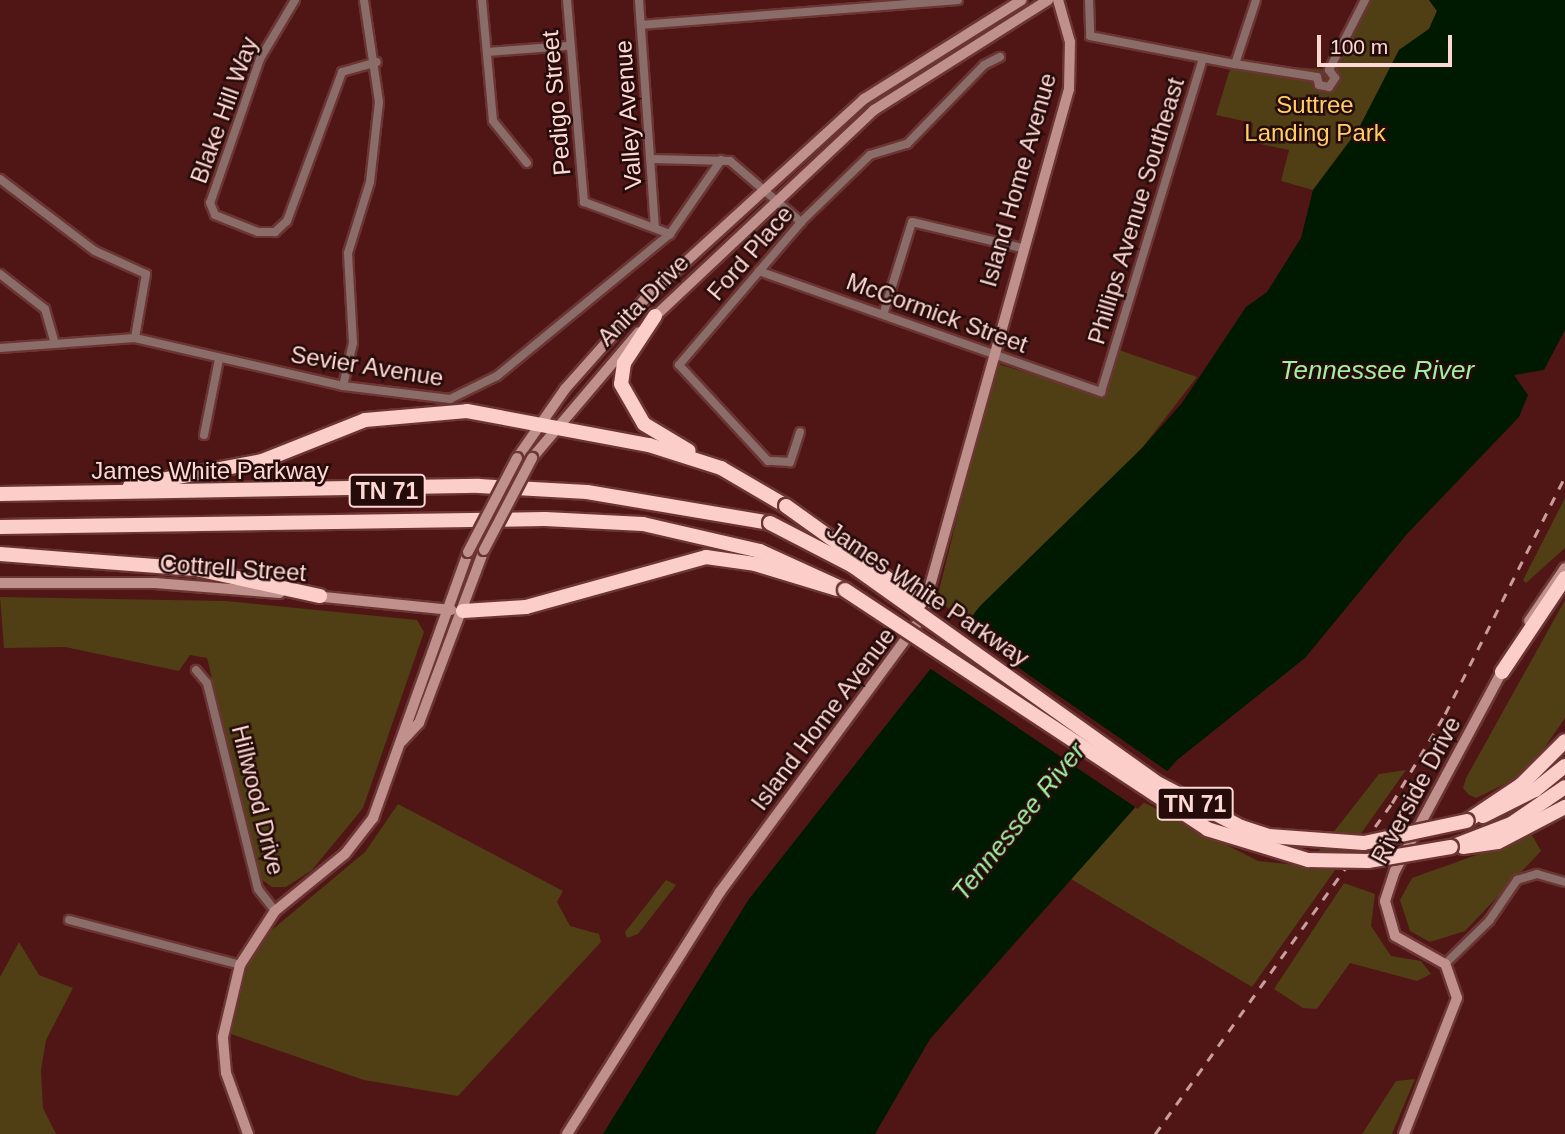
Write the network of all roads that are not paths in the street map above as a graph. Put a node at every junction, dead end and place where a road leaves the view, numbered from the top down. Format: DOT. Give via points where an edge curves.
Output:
graph roads {
  1 [pos="295,0"];
  2 [pos="364,0"];
  3 [pos="482,0"];
  4 [pos="567,0"];
  5 [pos="639,0"];
  6 [pos="958,0"];
  7 [pos="1022,0"];
  8 [pos="1048,0"];
  9 [pos="1058,0"];
  10 [pos="1089,0"];
  11 [pos="1256,0"];
  12 [pos="1365,0"];
  13 [pos="901,2"];
  14 [pos="641,25"];
  15 [pos="567,46"];
  16 [pos="487,52"];
  17 [pos="1000,57"];
  18 [pos="1203,58"];
  19 [pos="377,62"];
  20 [pos="1236,64"];
  21 [pos="1329,70"];
  22 [pos="1317,77"];
  23 [pos="650,159"];
  24 [pos="721,160"];
  25 [pos="527,163"];
  26 [pos="0,179"];
  27 [pos="765,189"];
  28 [pos="776,199"];
  29 [pos="801,222"];
  30 [pos="656,227"];
  31 [pos="670,234"];
  32 [pos="1022,248"];
  33 [pos="759,271"];
  34 [pos="0,274"];
  35 [pos="884,312"];
  36 [pos="655,316"];
  37 [pos="135,338"];
  38 [pos="54,340"];
  39 [pos="0,348"];
  40 [pos="990,355"];
  41 [pos="219,359"];
  42 [pos="343,386"];
  43 [pos="1101,391"];
  44 [pos="538,424"];
  45 [pos="554,427"];
  46 [pos="800,432"];
  47 [pos="204,435"];
  48 [pos="721,468"];
  49 [pos="0,494"];
  50 [pos="81,494"];
  51 [pos="0,527"];
  52 [pos="0,554"];
  53 [pos="757,557"];
  54 [pos="1565,568"];
  55 [pos="1565,578"];
  56 [pos="0,583"];
  57 [pos="320,596"];
  58 [pos="447,610"];
  59 [pos="463,611"];
  60 [pos="965,643"];
  61 [pos="196,670"];
  62 [pos="1502,672"];
  63 [pos="402,741"];
  64 [pos="1565,741"];
  65 [pos="1565,766"];
  66 [pos="1565,787"];
  67 [pos="1565,807"];
  68 [pos="1467,821"];
  69 [pos="1451,847"];
  70 [pos="1565,882"];
  71 [pos="275,911"];
  72 [pos="69,920"];
  73 [pos="1445,964"];
  74 [pos="240,965"];
  75 [pos="248,1134"];
  76 [pos="566,1134"];
  77 [pos="1404,1134"];
  1 -- 19 [label="street, Blake Hill Way" via="260,59 210,203 215,215 258,232 275,232 287,221 336,82 348,66"];
  2 -- 19 [label="street"];
  3 -- 16 [label="street"];
  4 -- 15 [label="street, Pedigo Street"];
  5 -- 14 [label="street, Valley Avenue"];
  6 -- 13 [label="street"];
  7 -- 27 [label="street, Anita Drive" via="864,99"];
  8 -- 28 [label="street, Anita Drive" via="874,110"];
  9 -- 32 [label="street, Island Home Avenue" via="1070,42 1069,89"];
  10 -- 18 [label="street" via="1090,36"];
  11 -- 20 [label="street"];
  12 -- 21 [label="street"];
  13 -- 14 [label="street"];
  14 -- 23 [label="street, Valley Avenue"];
  15 -- 16 [label="street"];
  15 -- 30 [label="street, Pedigo Street" via="584,202"];
  16 -- 25 [label="street" via="496,133"];
  17 -- 29 [label="street, Ford Place" via="984,65 907,144 870,155"];
  18 -- 20 [label="street, Phillips Avenue Southeast"];
  18 -- 43 [label="street, Phillips Avenue Southeast"];
  19 -- 42 [label="street" via="370,182 348,253 353,343"];
  20 -- 22 [label="street, Phillips Avenue Southeast"];
  21 -- 22 [label="street"];
  21 -- 22 [label="street" via="1335,78 1329,87 1318,85"];
  23 -- 24 [label="street"];
  23 -- 30 [label="street, Valley Avenue"];
  24 -- 27 [label="street" via="738,164"];
  24 -- 31 [label="street, Sevier Avenue"];
  26 -- 37 [label="street" via="95,251 146,274"];
  27 -- 28 [label="street"];
  27 -- 44 [label="street, Anita Drive" via="645,299"];
  28 -- 29 [label="street"];
  28 -- 36 [label="street, Anita Drive"];
  29 -- 33 [label="street, Ford Place"];
  30 -- 31 [label="street"];
  31 -- 42 [label="street, Sevier Avenue" via="475,391 450,399"];
  32 -- 35 [label="street" via="912,222"];
  32 -- 40 [label="street, Island Home Avenue"];
  33 -- 35 [label="street, McCormick Street"];
  33 -- 46 [label="street, Ford Place" via="680,365 768,461 790,462"];
  34 -- 38 [label="street" via="45,309"];
  35 -- 40 [label="street, McCormick Street"];
  36 -- 45 [label="street, Anita Drive"];
  36 -- 48 [label="highway" via="624,363 621,384 627,404 662,436"];
  37 -- 38 [label="street, Sevier Avenue"];
  37 -- 41 [label="street, Sevier Avenue"];
  38 -- 39 [label="street, Sevier Avenue"];
  40 -- 43 [label="street, McCormick Street"];
  40 -- 76 [label="street, Island Home Avenue" via="936,578 914,634 720,892"];
  41 -- 42 [label="street, Sevier Avenue"];
  41 -- 47 [label="street"];
  44 -- 45 [label="highway"];
  44 -- 50 [label="highway" via="467,411 406,412 365,420 218,473"];
  44 -- 58 [label="street, Anita Drive, bridge" via="468,552"];
  45 -- 48 [label="highway" via="649,445"];
  45 -- 59 [label="street, Anita Drive, bridge" via="532,458 484,551"];
  48 -- 60 [label="highway, bridge" via="876,566"];
  49 -- 50 [label="highway, James White Parkway / TN 71"];
  50 -- 60 [label="highway, James White Parkway / TN 71, bridge" via="479,486 587,492 770,523 853,566"];
  51 -- 53 [label="highway, TN 71" via="545,519 643,524"];
  52 -- 57 [label="highway" via="197,569"];
  53 -- 59 [label="highway" via="682,559 526,607"];
  53 -- 69 [label="highway, James White Parkway / TN 71, bridge" via="845,590 1207,829 1308,860 1368,861"];
  54 -- 62 [label="street, Riverside Drive" via="1542,597"];
  55 -- 62 [label="highway"];
  56 -- 57 [label="street, Cottrell Street" via="155,583"];
  57 -- 58 [label="street, Cottrell Street"];
  58 -- 59 [label="street, Cottrell Street"];
  58 -- 63 [label="street, Anita Drive"];
  59 -- 63 [label="street, Anita Drive" via="419,723"];
  60 -- 68 [label="highway, James White Parkway / TN 71, bridge" via="1158,784 1241,827 1269,836 1364,843"];
  61 -- 71 [label="street, Hillwood Drive" via="207,683 258,889"];
  62 -- 73 [label="street, Riverside Drive" via="1395,872 1385,901 1388,926 1400,942"];
  63 -- 71 [label="street, Anita Drive" via="360,838"];
  64 -- 68 [label="highway" via="1521,785"];
  65 -- 68 [label="highway, James White Parkway / TN 71" via="1503,810"];
  66 -- 69 [label="highway, James White Parkway / TN 71" via="1511,824"];
  67 -- 69 [label="highway" via="1498,842"];
  70 -- 73 [label="street" via="1538,874 1517,880 1489,921"];
  71 -- 74 [label="street, Hillwood Drive"];
  72 -- 74 [label="street"];
  73 -- 77 [label="street" via="1455,979 1454,1015"];
  74 -- 75 [label="street, Hillwood Drive" via="223,1037 226,1073"];
}
